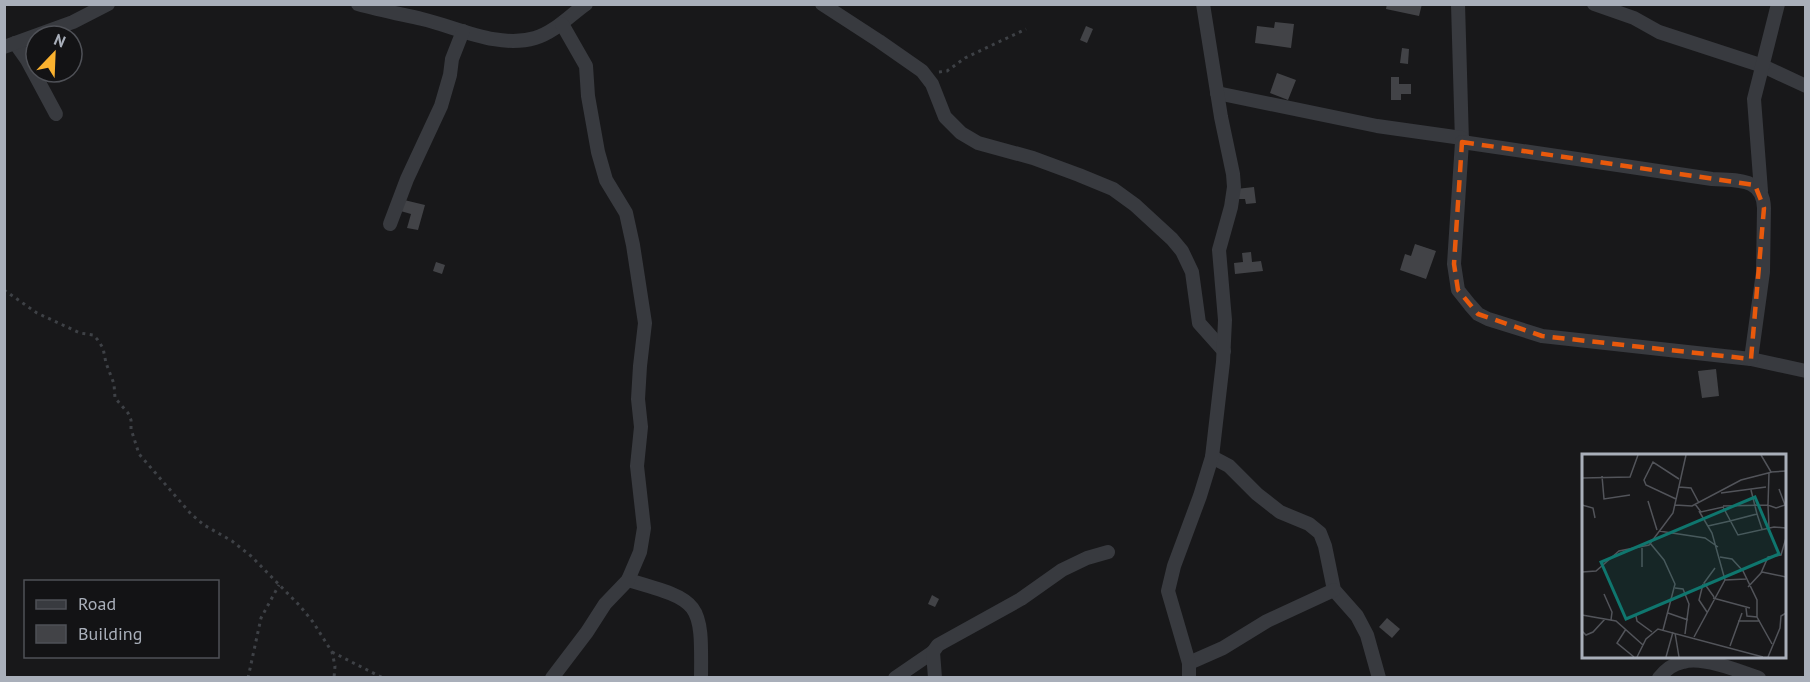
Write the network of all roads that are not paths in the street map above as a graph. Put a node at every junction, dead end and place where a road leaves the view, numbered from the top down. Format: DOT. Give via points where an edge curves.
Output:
graph roads {
  1 [pos="108,4"];
  2 [pos="358,4"];
  3 [pos="585,4"];
  4 [pos="822,4"];
  5 [pos="1203,4"];
  6 [pos="1458,4"];
  7 [pos="1594,4"];
  8 [pos="1778,4"];
  9 [pos="562,24"];
  10 [pos="463,31"];
  11 [pos="10,45"];
  12 [pos="1763,66"];
  13 [pos="1806,87"];
  14 [pos="1217,93"];
  15 [pos="56,114"];
  16 [pos="1462,140"];
  17 [pos="1761,191"];
  18 [pos="390,224"];
  19 [pos="1224,351"];
  20 [pos="1751,359"];
  21 [pos="1806,371"];
  22 [pos="1212,457"];
  23 [pos="1108,552"];
  24 [pos="628,580"];
  25 [pos="1334,590"];
  26 [pos="933,652"];
  27 [pos="1189,670"];
  28 [pos="552,678"];
  29 [pos="701,678"];
  30 [pos="895,678"];
  31 [pos="935,678"];
  32 [pos="1378,678"];
  33 [pos="1659,678"];
  34 [pos="1759,678"];
  1 -- 11 [label="street" via="73,22"];
  2 -- 10 [label="street"];
  3 -- 9 [label="street"];
  4 -- 19 [label="street" via="922,71 932,84 945,117 961,133 978,143 1042,161 1113,189 1135,205 1182,250 1192,272 1199,324"];
  5 -- 14 [label="street"];
  6 -- 16 [label="street"];
  7 -- 12 [label="street" via="1659,32"];
  8 -- 12 [label="street"];
  9 -- 10 [label="street" via="528,40"];
  9 -- 24 [label="street" via="586,66 598,152 606,180 626,213 645,323 637,466 644,528 640,552"];
  10 -- 18 [label="street" via="441,106"];
  11 -- 15 [label="street" via="27,60"];
  12 -- 13 [label="street"];
  12 -- 17 [label="street" via="1755,99"];
  14 -- 16 [label="street"];
  14 -- 19 [label="street" via="1234,187 1219,250"];
  16 -- 17 [label="street" via="1749,182"];
  16 -- 20 [label="street" via="1454,264 1458,290 1478,314 1542,336"];
  17 -- 20 [label="street" via="1762,272"];
  19 -- 22 [label="street"];
  20 -- 21 [label="street"];
  22 -- 25 [label="street" via="1229,466 1280,512 1310,524 1320,533"];
  22 -- 27 [label="street" via="1168,591"];
  23 -- 26 [label="street" via="1062,570 1021,599 938,645"];
  24 -- 28 [label="street" via="605,604"];
  24 -- 29 [label="street" via="689,602 701,624"];
  25 -- 27 [label="street" via="1267,621"];
  25 -- 32 [label="street" via="1357,616 1367,635"];
  26 -- 30 [label="street"];
  26 -- 31 [label="street"];
  33 -- 34 [label="street" via="1666,670 1697,660"];
}
